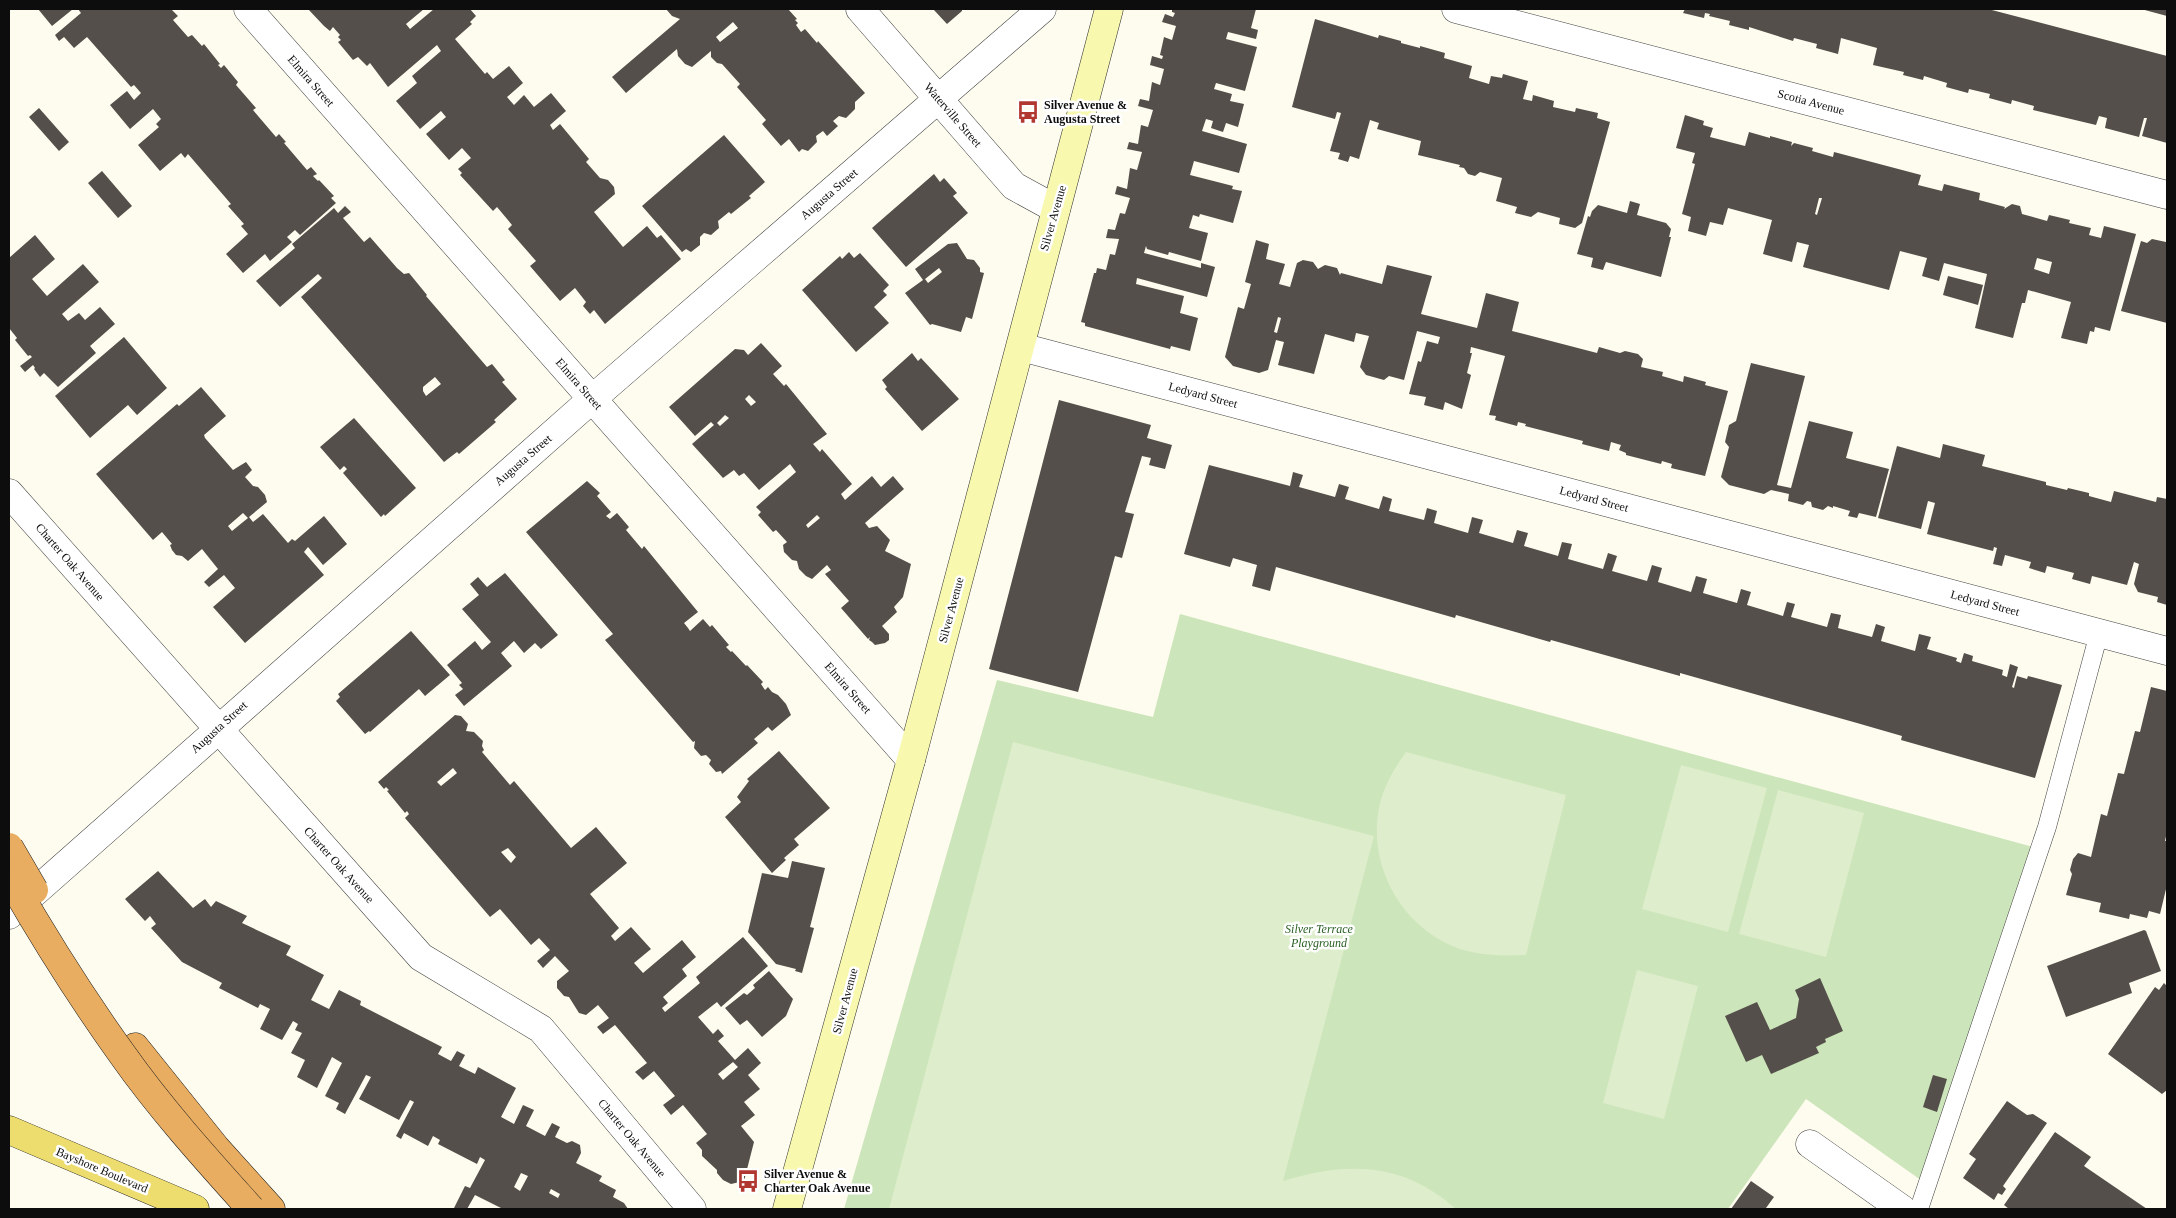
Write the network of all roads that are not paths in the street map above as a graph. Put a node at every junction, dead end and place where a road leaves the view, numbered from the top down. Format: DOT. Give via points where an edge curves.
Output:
graph roads {
  1 [pos="248,9"];
  2 [pos="860,9"];
  3 [pos="1042,9"];
  4 [pos="1109,9"];
  5 [pos="1456,9"];
  6 [pos="938,99"];
  7 [pos="2167,195"];
  8 [pos="1056,209"];
  9 [pos="1021,347"];
  10 [pos="592,399"];
  11 [pos="9,493"];
  12 [pos="2099,633"];
  13 [pos="2167,651"];
  14 [pos="217,729"];
  15 [pos="911,760"];
  16 [pos="9,847"];
  17 [pos="9,877"];
  18 [pos="9,915"];
  19 [pos="9,1130"];
  20 [pos="1810,1144"];
  21 [pos="195,1209"];
  22 [pos="250,1209"];
  23 [pos="272,1209"];
  24 [pos="692,1209"];
  25 [pos="787,1209"];
  26 [pos="1902,1209"];
  27 [pos="1920,1209"];
  1 -- 10 [label="street, Elmira Street"];
  2 -- 6 [label="street, Waterville Street"];
  3 -- 6 [label="street, Augusta Street"];
  4 -- 8 [label="street, Silver Avenue"];
  5 -- 7 [label="street, Scotia Avenue"];
  6 -- 8 [label="street, Waterville Street" via="1014,186"];
  6 -- 10 [label="street, Augusta Street"];
  8 -- 9 [label="street, Silver Avenue"];
  9 -- 12 [label="street, Ledyard Street"];
  9 -- 15 [label="street, Silver Avenue"];
  10 -- 14 [label="street, Augusta Street"];
  10 -- 15 [label="street, Elmira Street"];
  11 -- 14 [label="street, Charter Oak Avenue"];
  12 -- 13 [label="street, Ledyard Street"];
  12 -- 27 [label="lane" via="2048,827"];
  14 -- 18 [label="street, Augusta Street"];
  14 -- 24 [label="street, Charter Oak Avenue" via="421,957 541,1029"];
  15 -- 25 [label="street, Silver Avenue"];
  16 -- 23 [label="highway, bridge" via="62,936 135,1047 216,1148"];
  17 -- 22 [label="highway, bridge" via="51,949 123,1055"];
  19 -- 21 [label="main road, Bayshore Boulevard"];
  20 -- 26 [label="street"];
}
